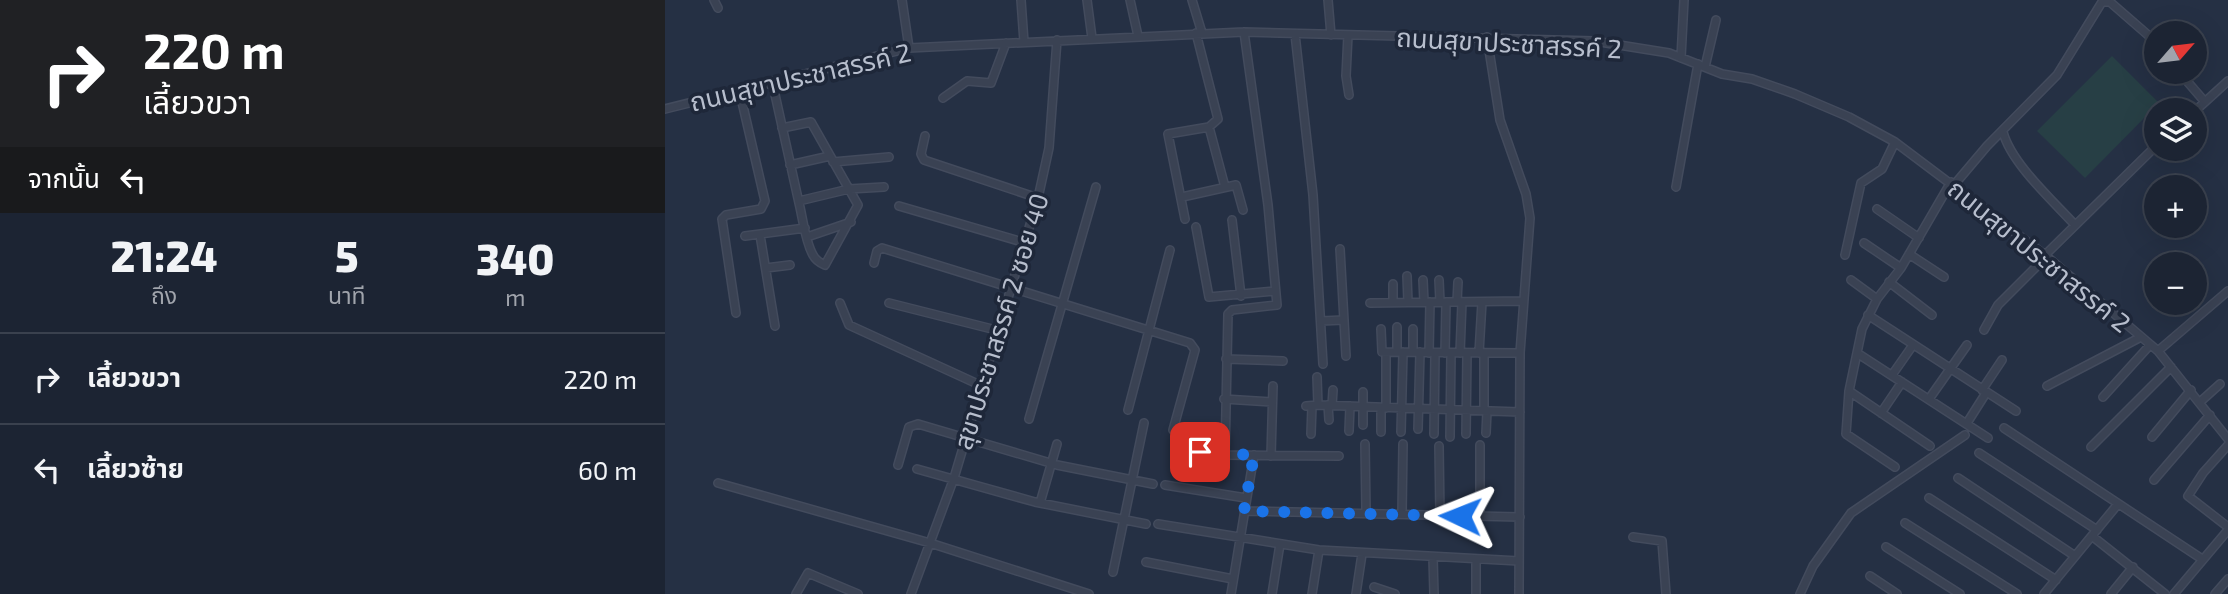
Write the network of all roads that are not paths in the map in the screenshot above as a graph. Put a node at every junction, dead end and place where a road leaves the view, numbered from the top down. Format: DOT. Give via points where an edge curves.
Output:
graph roads {
  1 [pos="902,0"];
  2 [pos="1021,0"];
  3 [pos="1087,0"];
  4 [pos="1130,0"];
  5 [pos="1192,0"];
  6 [pos="1328,0"];
  7 [pos="1684,0"];
  8 [pos="1716,20"];
  9 [pos="1244,32"];
  10 [pos="2144,32"];
  11 [pos="1199,33"];
  12 [pos="1295,34"];
  13 [pos="1331,35"];
  14 [pos="1347,35"];
  15 [pos="1138,36"];
  16 [pos="1487,37"];
  17 [pos="1092,38"];
  18 [pos="1057,40"];
  19 [pos="1024,42"];
  20 [pos="1006,43"];
  21 [pos="909,48"];
  22 [pos="1681,58"];
  23 [pos="1702,66"];
  24 [pos="772,81"];
  25 [pos="2228,81"];
  26 [pos="2189,84"];
  27 [pos="739,89"];
  28 [pos="1349,95"];
  29 [pos="943,98"];
  30 [pos="2202,98"];
  31 [pos="2207,100"];
  32 [pos="665,109"];
  33 [pos="1209,127"];
  34 [pos="782,128"];
  35 [pos="2003,132"];
  36 [pos="925,136"];
  37 [pos="1895,142"];
  38 [pos="889,157"];
  39 [pos="2144,158"];
  40 [pos="832,159"];
  41 [pos="790,165"];
  42 [pos="1953,183"];
  43 [pos="884,187"];
  44 [pos="1096,187"];
  45 [pos="1225,187"];
  46 [pos="1677,187"];
  47 [pos="849,189"];
  48 [pos="1182,197"];
  49 [pos="1038,198"];
  50 [pos="799,201"];
  51 [pos="899,206"];
  52 [pos="1877,209"];
  53 [pos="1243,211"];
  54 [pos="1185,219"];
  55 [pos="1232,220"];
  56 [pos="851,222"];
  57 [pos="2075,225"];
  58 [pos="1196,227"];
  59 [pos="806,233"];
  60 [pos="760,235"];
  61 [pos="745,236"];
  62 [pos="1919,238"];
  63 [pos="1026,243"];
  64 [pos="1864,243"];
  65 [pos="1340,249"];
  66 [pos="1170,250"];
  67 [pos="1909,254"];
  68 [pos="1845,255"];
  69 [pos="2046,255"];
  70 [pos="874,263"];
  71 [pos="790,265"];
  72 [pos="766,268"];
  73 [pos="1901,268"];
  74 [pos="1407,276"];
  75 [pos="1944,277"];
  76 [pos="1423,280"];
  77 [pos="1439,280"];
  78 [pos="1851,280"];
  79 [pos="1458,282"];
  80 [pos="1889,282"];
  81 [pos="1393,284"];
  82 [pos="1013,289"];
  83 [pos="1275,291"];
  84 [pos="2228,291"];
  85 [pos="1241,296"];
  86 [pos="1877,299"];
  87 [pos="1522,301"];
  88 [pos="1393,302"];
  89 [pos="1408,302"];
  90 [pos="1427,302"];
  91 [pos="1443,302"];
  92 [pos="1459,302"];
  93 [pos="1482,302"];
  94 [pos="840,303"];
  95 [pos="889,303"];
  96 [pos="1370,303"];
  97 [pos="1061,304"];
  98 [pos="736,313"];
  99 [pos="1932,315"];
  100 [pos="1868,316"];
  101 [pos="1344,320"];
  102 [pos="1321,321"];
  103 [pos="775,326"];
  104 [pos="1398,327"];
  105 [pos="1381,329"];
  106 [pos="1413,329"];
  107 [pos="1984,330"];
  108 [pos="1000,331"];
  109 [pos="1150,331"];
  110 [pos="2141,337"];
  111 [pos="1913,345"];
  112 [pos="1968,345"];
  113 [pos="2150,345"];
  114 [pos="2158,351"];
  115 [pos="1387,352"];
  116 [pos="1400,352"];
  117 [pos="1416,352"];
  118 [pos="1432,353"];
  119 [pos="1456,353"];
  120 [pos="1482,353"];
  121 [pos="1520,353"];
  122 [pos="1857,353"];
  123 [pos="1346,356"];
  124 [pos="1226,359"];
  125 [pos="2002,360"];
  126 [pos="1283,361"];
  127 [pos="1323,364"];
  128 [pos="2171,367"];
  129 [pos="1949,370"];
  130 [pos="1892,375"];
  131 [pos="1317,377"];
  132 [pos="1902,382"];
  133 [pos="2220,384"];
  134 [pos="982,386"];
  135 [pos="1273,386"];
  136 [pos="2047,386"];
  137 [pos="1333,390"];
  138 [pos="2191,390"];
  139 [pos="1363,391"];
  140 [pos="1849,391"];
  141 [pos="1984,392"];
  142 [pos="2103,397"];
  143 [pos="1224,400"];
  144 [pos="1929,400"];
  145 [pos="1272,402"];
  146 [pos="2200,402"];
  147 [pos="1312,405"];
  148 [pos="1330,405"];
  149 [pos="1350,406"];
  150 [pos="1362,407"];
  151 [pos="1384,408"];
  152 [pos="1401,409"];
  153 [pos="1418,409"];
  154 [pos="1128,410"];
  155 [pos="1434,410"];
  156 [pos="1451,410"];
  157 [pos="1466,410"];
  158 [pos="1486,410"];
  159 [pos="2015,411"];
  160 [pos="1520,412"];
  161 [pos="1881,413"];
  162 [pos="2210,415"];
  163 [pos="1029,419"];
  164 [pos="1329,420"];
  165 [pos="1144,423"];
  166 [pos="1966,423"];
  167 [pos="1363,425"];
  168 [pos="2004,428"];
  169 [pos="1418,429"];
  170 [pos="1173,430"];
  171 [pos="1349,431"];
  172 [pos="1381,432"];
  173 [pos="1401,432"];
  174 [pos="1486,433"];
  175 [pos="1311,434"];
  176 [pos="1434,434"];
  177 [pos="1466,434"];
  178 [pos="1965,435"];
  179 [pos="966,437"];
  180 [pos="1450,437"];
  181 [pos="2152,437"];
  182 [pos="1988,438"];
  183 [pos="2228,439"];
  184 [pos="1057,444"];
  185 [pos="1365,444"];
  186 [pos="1403,444"];
  187 [pos="1480,444"];
  188 [pos="2228,445"];
  189 [pos="1439,446"];
  190 [pos="1930,446"];
  191 [pos="2091,447"];
  192 [pos="1175,450"];
  193 [pos="1979,453"];
  194 [pos="1225,455"];
  195 [pos="1254,455"];
  196 [pos="1272,456"];
  197 [pos="1339,456"];
  198 [pos="1052,464"];
  199 [pos="898,465"];
  200 [pos="1895,467"];
  201 [pos="917,469"];
  202 [pos="954,478"];
  203 [pos="1958,478"];
  204 [pos="2154,480"];
  205 [pos="1134,481"];
  206 [pos="718,483"];
  207 [pos="1153,484"];
  208 [pos="1165,485"];
  209 [pos="1246,498"];
  210 [pos="1929,498"];
  211 [pos="1040,503"];
  212 [pos="2118,504"];
  213 [pos="1244,511"];
  214 [pos="1366,511"];
  215 [pos="1402,513"];
  216 [pos="1440,515"];
  217 [pos="1480,516"];
  218 [pos="1520,517"];
  219 [pos="1125,520"];
  220 [pos="1905,523"];
  221 [pos="1146,524"];
  222 [pos="1158,524"];
  223 [pos="2228,529"];
  224 [pos="2094,533"];
  225 [pos="1239,537"];
  226 [pos="1633,537"];
  227 [pos="930,543"];
  228 [pos="1280,544"];
  229 [pos="1886,547"];
  230 [pos="1319,550"];
  231 [pos="1362,554"];
  232 [pos="2075,556"];
  233 [pos="1433,558"];
  234 [pos="1476,559"];
  235 [pos="2202,559"];
  236 [pos="1519,561"];
  237 [pos="1146,562"];
  238 [pos="2133,567"];
  239 [pos="1113,572"];
  240 [pos="1870,576"];
  241 [pos="1233,579"];
  242 [pos="2228,579"];
  243 [pos="2056,580"];
  244 [pos="1374,587"];
  245 [pos="796,594"];
  246 [pos="858,594"];
  247 [pos="911,594"];
  248 [pos="1089,594"];
  249 [pos="1231,594"];
  250 [pos="1272,594"];
  251 [pos="1312,594"];
  252 [pos="1356,594"];
  253 [pos="1395,594"];
  254 [pos="1434,594"];
  255 [pos="1476,594"];
  256 [pos="1519,594"];
  257 [pos="1666,594"];
  258 [pos="1800,594"];
  259 [pos="1897,594"];
  260 [pos="1960,594"];
  261 [pos="2017,594"];
  262 [pos="2044,594"];
  263 [pos="2112,594"];
  264 [pos="2165,594"];
  265 [pos="2174,594"];
  266 [pos="2215,594"];
  1 -- 21 [label="street"];
  2 -- 19 [label="street"];
  3 -- 17 [label="street"];
  4 -- 15 [label="street"];
  5 -- 11 [label="street"];
  6 -- 13 [label="street"];
  7 -- 22 [label="street"];
  8 -- 23 [label="street"];
  9 -- 11 [label="street, ถนนสุขาประชาสรรค์ 2"];
  9 -- 12 [label="street, ถนนสุขาประชาสรรค์ 2"];
  9 -- 83 [label="street"];
  10 -- 35 [label="street" via="2110,2 2102,2 2070,59"];
  11 -- 15 [label="street, ถนนสุขาประชาสรรค์ 2"];
  11 -- 33 [label="street" via="1218,119"];
  12 -- 13 [label="street, ถนนสุขาประชาสรรค์ 2"];
  12 -- 102 [label="street"];
  13 -- 14 [label="street, ถนนสุขาประชาสรรค์ 2"];
  14 -- 16 [label="street, ถนนสุขาประชาสรรค์ 2"];
  14 -- 28 [label="street"];
  15 -- 17 [label="street, ถนนสุขาประชาสรรค์ 2"];
  16 -- 22 [label="street, ถนนสุขาประชาสรรค์ 2" via="1594,41"];
  16 -- 87 [label="street" via="1500,120 1530,218"];
  17 -- 18 [label="street, ถนนสุขาประชาสรรค์ 2"];
  18 -- 19 [label="street, ถนนสุขาประชาสรรค์ 2"];
  18 -- 49 [label="street, สุขาประชาสรรค์ 2 ซอย 40" via="1049,148"];
  19 -- 20 [label="street, ถนนสุขาประชาสรรค์ 2"];
  20 -- 21 [label="street, ถนนสุขาประชาสรรค์ 2"];
  20 -- 29 [label="street" via="991,83 967,81"];
  21 -- 24 [label="street, ถนนสุขาประชาสรรค์ 2"];
  22 -- 23 [label="street, ถนนสุขาประชาสรรค์ 2"];
  23 -- 37 [label="street, ถนนสุขาประชาสรรค์ 2" via="1795,94"];
  23 -- 46 [label="street"];
  24 -- 27 [label="street, ถนนสุขาประชาสรรค์ 2"];
  24 -- 34 [label="street"];
  25 -- 31 [label="street"];
  26 -- 30 [label="street"];
  27 -- 32 [label="street, ถนนสุขาประชาสรรค์ 2"];
  27 -- 98 [label="street" via="765,201 761,209 722,219"];
  33 -- 45 [label="street"];
  33 -- 48 [label="street" via="1168,134"];
  34 -- 40 [label="street" via="811,122"];
  34 -- 41 [label="street"];
  35 -- 42 [label="street"];
  35 -- 57 [label="street" via="2018,160"];
  36 -- 49 [label="street" via="924,160"];
  37 -- 42 [label="street, ถนนสุขาประชาสรรค์ 2"];
  37 -- 68 [label="street" via="1882,169 1861,183"];
  38 -- 40 [label="street"];
  39 -- 57 [label="street"];
  40 -- 41 [label="street"];
  40 -- 47 [label="street"];
  41 -- 50 [label="street"];
  42 -- 62 [label="street"];
  42 -- 69 [label="street, ถนนสุขาประชาสรรค์ 2"];
  43 -- 47 [label="street"];
  44 -- 97 [label="street"];
  45 -- 48 [label="street"];
  45 -- 53 [label="street" via="1237,184"];
  47 -- 50 [label="street"];
  47 -- 56 [label="street" via="858,205"];
  48 -- 54 [label="street"];
  49 -- 63 [label="street, สุขาประชาสรรค์ 2 ซอย 40"];
  50 -- 59 [label="street"];
  51 -- 63 [label="street"];
  52 -- 62 [label="street"];
  55 -- 85 [label="street"];
  56 -- 59 [label="street"];
  56 -- 59 [label="street" via="825,265 814,257"];
  57 -- 69 [label="street"];
  58 -- 85 [label="street" via="1209,297"];
  59 -- 60 [label="street"];
  60 -- 61 [label="street"];
  60 -- 72 [label="street"];
  62 -- 67 [label="street"];
  63 -- 82 [label="street, สุขาประชาสรรค์ 2 ซอย 40"];
  64 -- 73 [label="street"];
  65 -- 101 [label="street"];
  66 -- 109 [label="street"];
  67 -- 73 [label="street"];
  67 -- 75 [label="street"];
  69 -- 107 [label="street" via="1998,305"];
  69 -- 110 [label="street, ถนนสุขาประชาสรรค์ 2"];
  70 -- 82 [label="street" via="882,248"];
  71 -- 72 [label="street"];
  72 -- 103 [label="street"];
  73 -- 80 [label="street"];
  74 -- 89 [label="street"];
  76 -- 90 [label="street"];
  77 -- 91 [label="street"];
  78 -- 86 [label="street"];
  79 -- 92 [label="street"];
  80 -- 86 [label="street"];
  80 -- 99 [label="street"];
  81 -- 88 [label="street"];
  82 -- 97 [label="street"];
  82 -- 108 [label="street, สุขาประชาสรรค์ 2 ซอย 40"];
  83 -- 85 [label="street"];
  83 -- 124 [label="street" via="1274,308 1228,314"];
  84 -- 114 [label="street"];
  86 -- 100 [label="street"];
  87 -- 93 [label="street"];
  87 -- 121 [label="street"];
  88 -- 89 [label="street"];
  88 -- 96 [label="street"];
  89 -- 90 [label="street"];
  90 -- 91 [label="street"];
  90 -- 118 [label="street"];
  91 -- 92 [label="street"];
  91 -- 119 [label="street"];
  92 -- 93 [label="street"];
  92 -- 119 [label="street"];
  93 -- 120 [label="street"];
  94 -- 134 [label="street" via="849,325"];
  95 -- 108 [label="street"];
  97 -- 109 [label="street"];
  97 -- 163 [label="street"];
  100 -- 111 [label="street"];
  100 -- 122 [label="street"];
  101 -- 102 [label="street"];
  101 -- 123 [label="street"];
  102 -- 127 [label="street"];
  104 -- 116 [label="street"];
  105 -- 115 [label="street" via="1382,352"];
  106 -- 117 [label="street"];
  108 -- 134 [label="street, สุขาประชาสรรค์ 2 ซอย 40"];
  109 -- 154 [label="street"];
  109 -- 170 [label="street" via="1194,345"];
  110 -- 113 [label="street, ถนนสุขาประชาสรรค์ 2"];
  110 -- 136 [label="street"];
  111 -- 129 [label="street"];
  111 -- 130 [label="street"];
  112 -- 129 [label="street"];
  113 -- 114 [label="street, ถนนสุขาประชาสรรค์ 2"];
  113 -- 142 [label="street"];
  114 -- 128 [label="street, ถนนสุขาประชาสรรค์ 2"];
  115 -- 116 [label="street"];
  115 -- 151 [label="street"];
  116 -- 117 [label="street"];
  116 -- 152 [label="street"];
  117 -- 118 [label="street"];
  117 -- 153 [label="street"];
  118 -- 119 [label="street"];
  118 -- 155 [label="street"];
  119 -- 120 [label="street"];
  119 -- 156 [label="street"];
  119 -- 157 [label="street"];
  120 -- 121 [label="street"];
  120 -- 158 [label="street"];
  121 -- 160 [label="street"];
  122 -- 130 [label="street"];
  122 -- 140 [label="street"];
  124 -- 126 [label="street"];
  124 -- 143 [label="street"];
  125 -- 141 [label="street"];
  128 -- 138 [label="street, ถนนสุขาประชาสรรค์ 2"];
  128 -- 191 [label="street"];
  129 -- 141 [label="street"];
  129 -- 144 [label="street"];
  130 -- 132 [label="street"];
  131 -- 147 [label="street"];
  132 -- 144 [label="street"];
  132 -- 161 [label="street"];
  133 -- 146 [label="street"];
  134 -- 179 [label="street, สุขาประชาสรรค์ 2 ซอย 40"];
  135 -- 145 [label="street"];
  137 -- 148 [label="street"];
  138 -- 146 [label="street, ถนนสุขาประชาสรรค์ 2"];
  138 -- 181 [label="street"];
  139 -- 150 [label="street"];
  140 -- 161 [label="street"];
  140 -- 200 [label="street" via="1846,434"];
  141 -- 159 [label="street"];
  141 -- 166 [label="street"];
  143 -- 145 [label="street"];
  143 -- 194 [label="street"];
  144 -- 166 [label="street"];
  145 -- 196 [label="street"];
  146 -- 162 [label="street, ถนนสุขาประชาสรรค์ 2"];
  147 -- 148 [label="street"];
  147 -- 175 [label="street"];
  148 -- 149 [label="street"];
  148 -- 164 [label="street"];
  149 -- 150 [label="street"];
  149 -- 171 [label="street"];
  150 -- 151 [label="street"];
  150 -- 167 [label="street"];
  151 -- 152 [label="street"];
  151 -- 172 [label="street"];
  152 -- 153 [label="street"];
  152 -- 173 [label="street"];
  153 -- 155 [label="street"];
  153 -- 169 [label="street"];
  155 -- 156 [label="street"];
  155 -- 176 [label="street"];
  156 -- 157 [label="street"];
  156 -- 180 [label="street"];
  157 -- 158 [label="street"];
  157 -- 177 [label="street"];
  158 -- 160 [label="street"];
  158 -- 174 [label="street"];
  160 -- 218 [label="street"];
  161 -- 190 [label="street"];
  162 -- 183 [label="street, ถนนสุขาประชาสรรค์ 2"];
  162 -- 204 [label="street"];
  165 -- 205 [label="street"];
  166 -- 182 [label="street"];
  168 -- 212 [label="street"];
  178 -- 258 [label="street" via="1851,513 1813,566"];
  179 -- 198 [label="street"];
  179 -- 199 [label="street" via="912,424"];
  179 -- 202 [label="street, สุขาประชาสรรค์ 2 ซอย 40"];
  184 -- 198 [label="street"];
  185 -- 214 [label="street"];
  186 -- 215 [label="street"];
  187 -- 217 [label="street"];
  188 -- 223 [label="street" via="2187,496"];
  189 -- 216 [label="street"];
  192 -- 194 [label="street"];
  193 -- 224 [label="street"];
  194 -- 195 [label="street"];
  195 -- 196 [label="street"];
  195 -- 209 [label="street"];
  196 -- 197 [label="street"];
  198 -- 205 [label="street"];
  198 -- 211 [label="street"];
  201 -- 202 [label="street"];
  202 -- 211 [label="street"];
  202 -- 227 [label="street, สุขาประชาสรรค์ 2 ซอย 40"];
  203 -- 232 [label="street"];
  205 -- 207 [label="street"];
  205 -- 219 [label="street"];
  206 -- 227 [label="street"];
  208 -- 209 [label="street"];
  209 -- 213 [label="street"];
  210 -- 243 [label="street"];
  211 -- 219 [label="street"];
  212 -- 224 [label="street"];
  212 -- 235 [label="street"];
  213 -- 214 [label="street"];
  213 -- 225 [label="street"];
  214 -- 215 [label="street"];
  215 -- 216 [label="street"];
  216 -- 217 [label="street"];
  217 -- 218 [label="street"];
  218 -- 236 [label="street"];
  219 -- 221 [label="street"];
  219 -- 239 [label="street"];
  220 -- 261 [label="street"];
  222 -- 225 [label="street"];
  223 -- 235 [label="street"];
  224 -- 232 [label="street"];
  224 -- 238 [label="street"];
  225 -- 228 [label="street"];
  225 -- 241 [label="street"];
  226 -- 257 [label="street" via="1662,541"];
  227 -- 247 [label="street, สุขาประชาสรรค์ 2 ซอย 40"];
  227 -- 248 [label="street"];
  228 -- 230 [label="street"];
  228 -- 250 [label="street"];
  229 -- 260 [label="street"];
  230 -- 231 [label="street"];
  230 -- 251 [label="street"];
  231 -- 233 [label="street"];
  231 -- 252 [label="street"];
  232 -- 243 [label="street"];
  233 -- 234 [label="street"];
  233 -- 254 [label="street"];
  234 -- 236 [label="street"];
  234 -- 255 [label="street"];
  235 -- 265 [label="street"];
  236 -- 256 [label="street"];
  237 -- 241 [label="street"];
  238 -- 263 [label="street"];
  238 -- 264 [label="street"];
  240 -- 259 [label="street"];
  241 -- 249 [label="street"];
  242 -- 266 [label="street"];
  243 -- 262 [label="street"];
  244 -- 253 [label="street"];
  245 -- 246 [label="street" via="809,573"];
}
